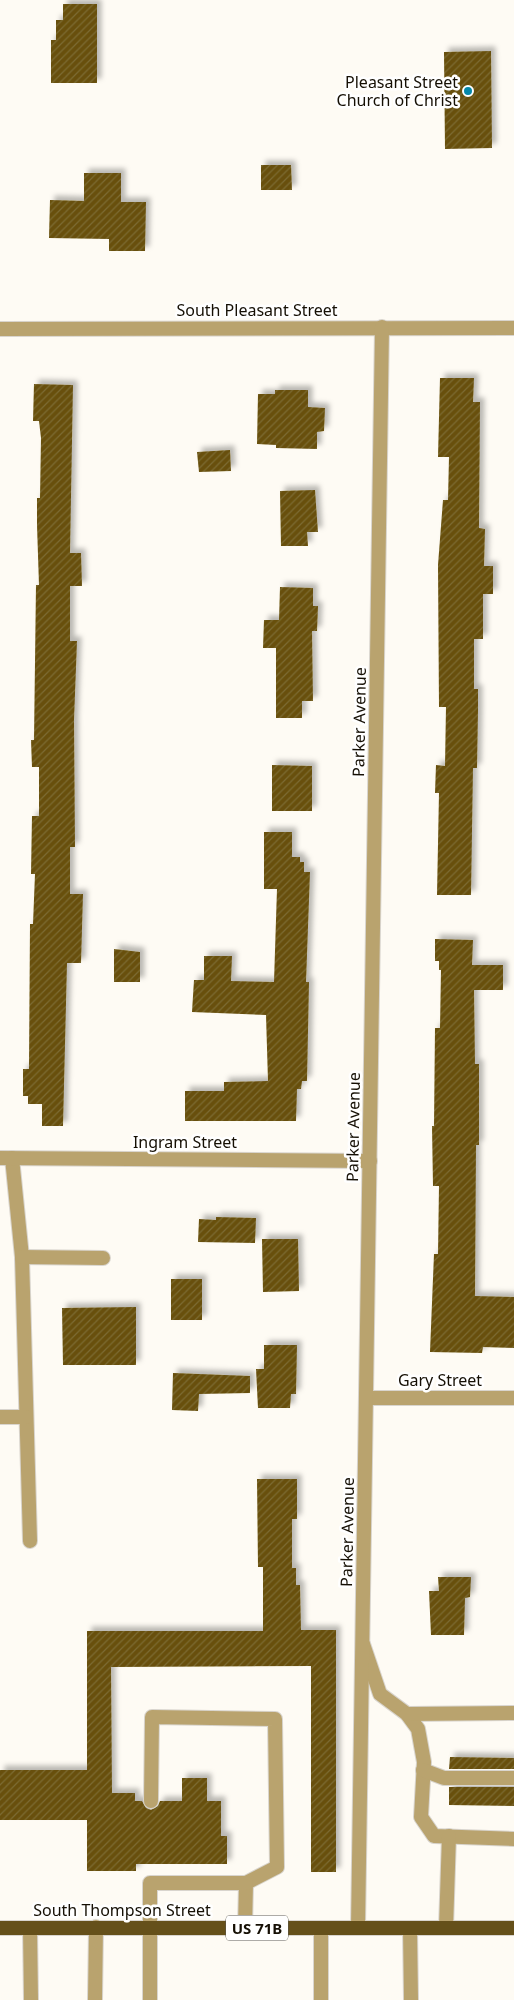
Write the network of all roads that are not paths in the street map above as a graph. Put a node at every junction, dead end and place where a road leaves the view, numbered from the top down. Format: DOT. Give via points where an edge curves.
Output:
graph roads {
  1 [pos="382,327"];
  2 [pos="514,328"];
  3 [pos="0,329"];
  4 [pos="6,1158"];
  5 [pos="370,1161"];
  6 [pos="22,1257"];
  7 [pos="103,1258"];
  8 [pos="366,1398"];
  9 [pos="514,1398"];
  10 [pos="0,1417"];
  11 [pos="26,1417"];
  12 [pos="30,1541"];
  13 [pos="362,1644"];
  14 [pos="514,1713"];
  15 [pos="407,1714"];
  16 [pos="423,1770"];
  17 [pos="514,1778"];
  18 [pos="151,1801"];
  19 [pos="449,1836"];
  20 [pos="514,1838"];
  21 [pos="246,1883"];
  22 [pos="0,1928"];
  23 [pos="30,1928"];
  24 [pos="96,1928"];
  25 [pos="150,1928"];
  26 [pos="245,1928"];
  27 [pos="321,1928"];
  28 [pos="358,1928"];
  29 [pos="410,1928"];
  30 [pos="446,1928"];
  31 [pos="514,1928"];
  32 [pos="31,2000"];
  33 [pos="95,2000"];
  34 [pos="150,2000"];
  35 [pos="321,2000"];
  36 [pos="411,2000"];
  1 -- 2 [label="street, South Pleasant Street"];
  1 -- 3 [label="street, South Pleasant Street"];
  1 -- 5 [label="street, Parker Avenue"];
  4 -- 5 [label="street, Ingram Street"];
  4 -- 6 [label="street"];
  5 -- 8 [label="street, Parker Avenue"];
  6 -- 7 [label="street"];
  6 -- 11 [label="street"];
  8 -- 9 [label="street, Gary Street"];
  8 -- 13 [label="street, Parker Avenue"];
  10 -- 11 [label="street"];
  11 -- 12 [label="street"];
  13 -- 15 [label="street" via="380,1694"];
  13 -- 28 [label="street, Parker Avenue"];
  14 -- 15 [label="street"];
  15 -- 16 [label="street" via="418,1729"];
  16 -- 17 [label="street" via="444,1778"];
  16 -- 19 [label="street" via="421,1817 434,1836"];
  18 -- 21 [label="street" via="152,1717 275,1719 277,1867"];
  19 -- 20 [label="street"];
  19 -- 30 [label="street"];
  21 -- 25 [label="street" via="150,1883"];
  21 -- 26 [label="street"];
  22 -- 23 [label="highway, South Thompson Street / US 71B"];
  23 -- 24 [label="highway, South Thompson Street / US 71B"];
  23 -- 32 [label="street"];
  24 -- 25 [label="highway, South Thompson Street / US 71B"];
  24 -- 33 [label="street"];
  25 -- 26 [label="highway, South Thompson Street / US 71B"];
  25 -- 34 [label="street"];
  26 -- 27 [label="highway, South Thompson Street / US 71B"];
  27 -- 28 [label="highway, South Thompson Street / US 71B"];
  27 -- 35 [label="street"];
  28 -- 29 [label="highway, South Thompson Street / US 71B"];
  29 -- 30 [label="highway, South Thompson Street / US 71B"];
  29 -- 36 [label="street"];
  30 -- 31 [label="highway, South Thompson Street / US 71B"];
}
